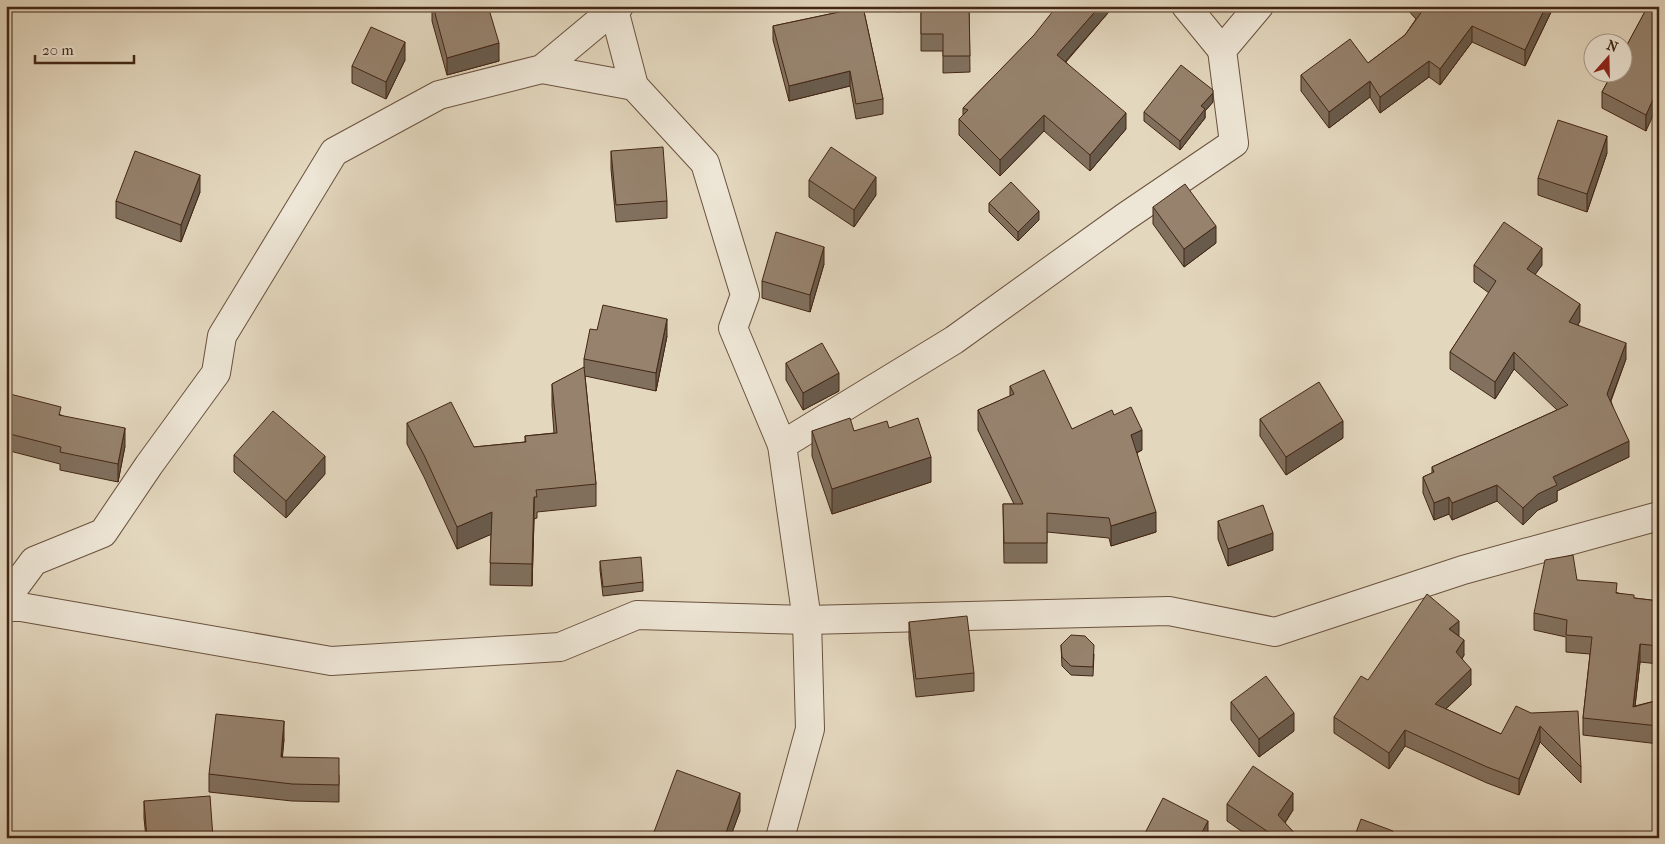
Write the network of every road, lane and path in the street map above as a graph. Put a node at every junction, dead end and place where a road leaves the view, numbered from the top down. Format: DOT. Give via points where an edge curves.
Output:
graph roads {
  1 [pos="1186,6"];
  2 [pos="1259,6"];
  3 [pos="615,7"];
  4 [pos="1222,50"];
  5 [pos="542,69"];
  6 [pos="634,86"];
  7 [pos="782,445"];
  8 [pos="1659,516"];
  9 [pos="6,599"];
  10 [pos="6,607"];
  11 [pos="808,620"];
  12 [pos="780,838"];
  1 -- 4 [label="street"];
  2 -- 4 [label="street"];
  3 -- 5 [label="street"];
  3 -- 6 [label="street"];
  4 -- 7 [label="street" via="1234,143 954,340"];
  5 -- 6 [label="street"];
  5 -- 9 [label="street" via="439,95 334,152 222,336 216,374 103,533 34,561"];
  6 -- 7 [label="street" via="705,163 745,295 733,328"];
  7 -- 11 [label="street"];
  8 -- 11 [label="street" via="1464,570 1275,632 1169,611"];
  10 -- 11 [label="street" via="331,661 560,647 636,615"];
  11 -- 12 [label="street" via="810,729"];
}
